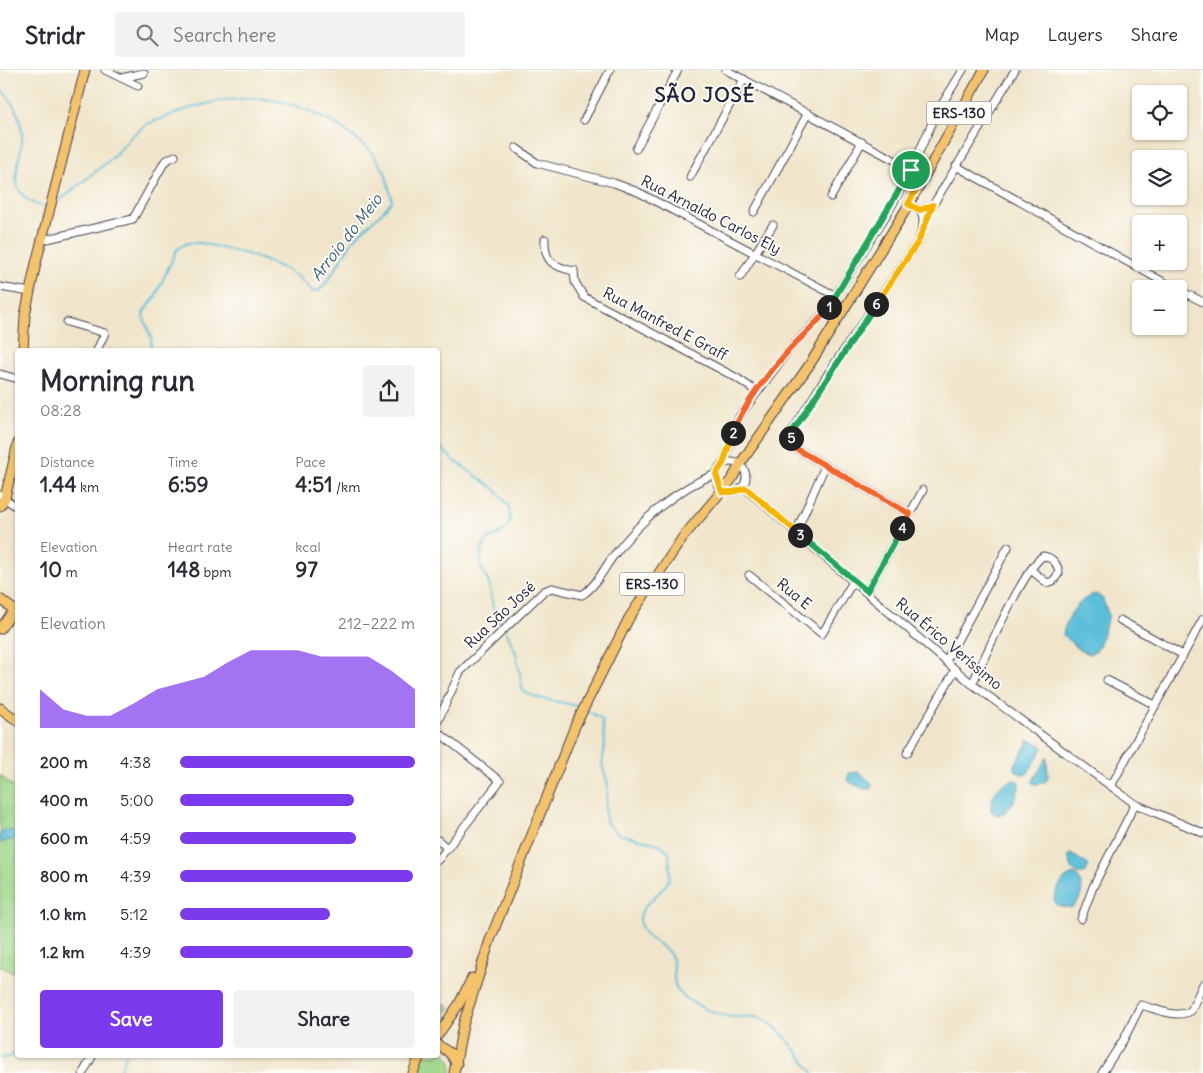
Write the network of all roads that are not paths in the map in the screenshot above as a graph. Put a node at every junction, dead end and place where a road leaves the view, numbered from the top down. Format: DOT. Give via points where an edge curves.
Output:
graph roads {
  1 [pos="85,70"];
  2 [pos="105,70"];
  3 [pos="610,70"];
  4 [pos="678,70"];
  5 [pos="726,70"];
  6 [pos="963,70"];
  7 [pos="984,70"];
  8 [pos="1015,70"];
  9 [pos="144,73"];
  10 [pos="121,78"];
  11 [pos="744,80"];
  12 [pos="138,86"];
  13 [pos="808,113"];
  14 [pos="584,120"];
  15 [pos="862,142"];
  16 [pos="516,148"];
  17 [pos="636,150"];
  18 [pos="175,156"];
  19 [pos="956,166"];
  20 [pos="911,170"];
  21 [pos="924,176"];
  22 [pos="690,177"];
  23 [pos="830,197"];
  24 [pos="908,204"];
  25 [pos="933,205"];
  26 [pos="920,210"];
  27 [pos="754,212"];
  28 [pos="773,225"];
  29 [pos="923,226"];
  30 [pos="545,239"];
  31 [pos="43,240"];
  32 [pos="756,253"];
  33 [pos="740,277"];
  34 [pos="1162,280"];
  35 [pos="0,287"];
  36 [pos="30,292"];
  37 [pos="1187,294"];
  38 [pos="836,296"];
  39 [pos="1203,302"];
  40 [pos="68,322"];
  41 [pos="23,348"];
  42 [pos="98,348"];
  43 [pos="0,374"];
  44 [pos="15,378"];
  45 [pos="757,392"];
  46 [pos="15,454"];
  47 [pos="723,464"];
  48 [pos="740,464"];
  49 [pos="825,466"];
  50 [pos="716,474"];
  51 [pos="742,488"];
  52 [pos="923,490"];
  53 [pos="722,492"];
  54 [pos="2,500"];
  55 [pos="15,506"];
  56 [pos="910,514"];
  57 [pos="796,532"];
  58 [pos="1008,547"];
  59 [pos="1031,570"];
  60 [pos="749,575"];
  61 [pos="854,580"];
  62 [pos="867,591"];
  63 [pos="0,599"];
  64 [pos="15,608"];
  65 [pos="15,610"];
  66 [pos="1203,619"];
  67 [pos="1120,620"];
  68 [pos="0,629"];
  69 [pos="1200,633"];
  70 [pos="1183,655"];
  71 [pos="946,662"];
  72 [pos="955,670"];
  73 [pos="1107,680"];
  74 [pos="972,684"];
  75 [pos="1154,705"];
  76 [pos="0,708"];
  77 [pos="440,717"];
  78 [pos="15,720"];
  79 [pos="440,734"];
  80 [pos="907,753"];
  81 [pos="1111,786"];
  82 [pos="1135,804"];
  83 [pos="1203,833"];
  84 [pos="440,842"];
  85 [pos="447,848"];
  86 [pos="440,857"];
  87 [pos="1081,919"];
  88 [pos="490,940"];
  89 [pos="1203,984"];
  90 [pos="447,1022"];
  91 [pos="440,1028"];
  92 [pos="440,1032"];
  93 [pos="441,1048"];
  94 [pos="91,1058"];
  95 [pos="416,1058"];
  96 [pos="417,1058"];
  97 [pos="456,1070"];
  98 [pos="83,1073"];
  99 [pos="412,1073"];
  100 [pos="418,1073"];
  101 [pos="1102,1073"];
  1 -- 31 [label="main road"];
  2 -- 10 [label="street"];
  3 -- 14 [label="street"];
  4 -- 17 [label="street"];
  5 -- 11 [label="street"];
  6 -- 20 [label="street" via="937,112"];
  7 -- 21 [label="main road, ERS-130"];
  8 -- 19 [label="street"];
  9 -- 10 [label="street"];
  10 -- 12 [label="street"];
  11 -- 13 [label="street"];
  11 -- 22 [label="street"];
  13 -- 15 [label="street"];
  13 -- 27 [label="street"];
  15 -- 20 [label="street"];
  15 -- 23 [label="street"];
  16 -- 32 [label="street, Rua Arnaldo Carlos Ely" via="537,163 638,192"];
  18 -- 31 [label="street" via="165,160 133,219"];
  19 -- 25 [label="street"];
  19 -- 34 [label="street"];
  20 -- 21 [label="street"];
  20 -- 38 [label="street"];
  21 -- 24 [label="main road, ERS-130"];
  24 -- 26 [label="street"];
  24 -- 48 [label="main road, ERS-130" via="810,364"];
  25 -- 26 [label="street"];
  25 -- 29 [label="street"];
  26 -- 29 [label="street"];
  28 -- 32 [label="street"];
  29 -- 49 [label="street" via="918,242 791,434 793,447"];
  30 -- 45 [label="street, Rua Manfred E Graff" via="547,258 558,266 574,270 575,282 584,297 737,378"];
  31 -- 36 [label="main road"];
  32 -- 33 [label="street"];
  32 -- 38 [label="street, Rua Arnaldo Carlos Ely"];
  35 -- 36 [label="street"];
  36 -- 41 [label="main road"];
  37 -- 39 [label="street"];
  38 -- 45 [label="street"];
  40 -- 42 [label="street" via="105,333"];
  43 -- 44 [label="street"];
  45 -- 47 [label="street" via="739,417"];
  46 -- 54 [label="main road"];
  47 -- 48 [label="street"];
  47 -- 50 [label="street"];
  48 -- 51 [label="street" via="746,481"];
  48 -- 53 [label="main road, ERS-130"];
  49 -- 56 [label="street"];
  49 -- 57 [label="street"];
  50 -- 53 [label="street"];
  50 -- 77 [label="street, Rua São José" via="688,488 646,521 616,553 590,590 582,595 552,588 544,591 460,672"];
  51 -- 53 [label="street"];
  51 -- 57 [label="street, Rua Érico Veríssimo" via="746,488"];
  52 -- 56 [label="street"];
  53 -- 88 [label="main road, ERS-130" via="683,536 629,618 594,685"];
  54 -- 55 [label="street"];
  56 -- 62 [label="street"];
  57 -- 61 [label="street, Rua Érico Veríssimo"];
  58 -- 71 [label="street"];
  59 -- 74 [label="street"];
  60 -- 61 [label="street, Rua E" via="822,634"];
  61 -- 62 [label="street, Rua Érico Veríssimo"];
  62 -- 71 [label="street, Rua Érico Veríssimo"];
  63 -- 64 [label="main road"];
  65 -- 68 [label="main road"];
  66 -- 69 [label="street"];
  67 -- 70 [label="street"];
  69 -- 70 [label="street"];
  70 -- 75 [label="street"];
  71 -- 72 [label="street, Rua Érico Veríssimo"];
  72 -- 74 [label="street, Rua Érico Veríssimo"];
  72 -- 80 [label="street"];
  73 -- 75 [label="street"];
  74 -- 81 [label="street, Rua Érico Veríssimo"];
  75 -- 81 [label="street"];
  76 -- 78 [label="main road"];
  79 -- 85 [label="street" via="500,781"];
  81 -- 82 [label="street, Rua Érico Veríssimo"];
  82 -- 83 [label="street, Rua Érico Veríssimo"];
  82 -- 87 [label="street" via="1092,887"];
  84 -- 85 [label="street"];
  85 -- 86 [label="street"];
  88 -- 90 [label="main road, ERS-130"];
  88 -- 97 [label="main road, ERS-130" via="463,1025"];
  89 -- 101 [label="street" via="1191,1011 1183,1015 1141,1005"];
  90 -- 91 [label="main road"];
  90 -- 92 [label="main road, ERS-130"];
  93 -- 97 [label="main road"];
  94 -- 98 [label="street"];
  95 -- 99 [label="main road"];
  96 -- 100 [label="main road"];
}
